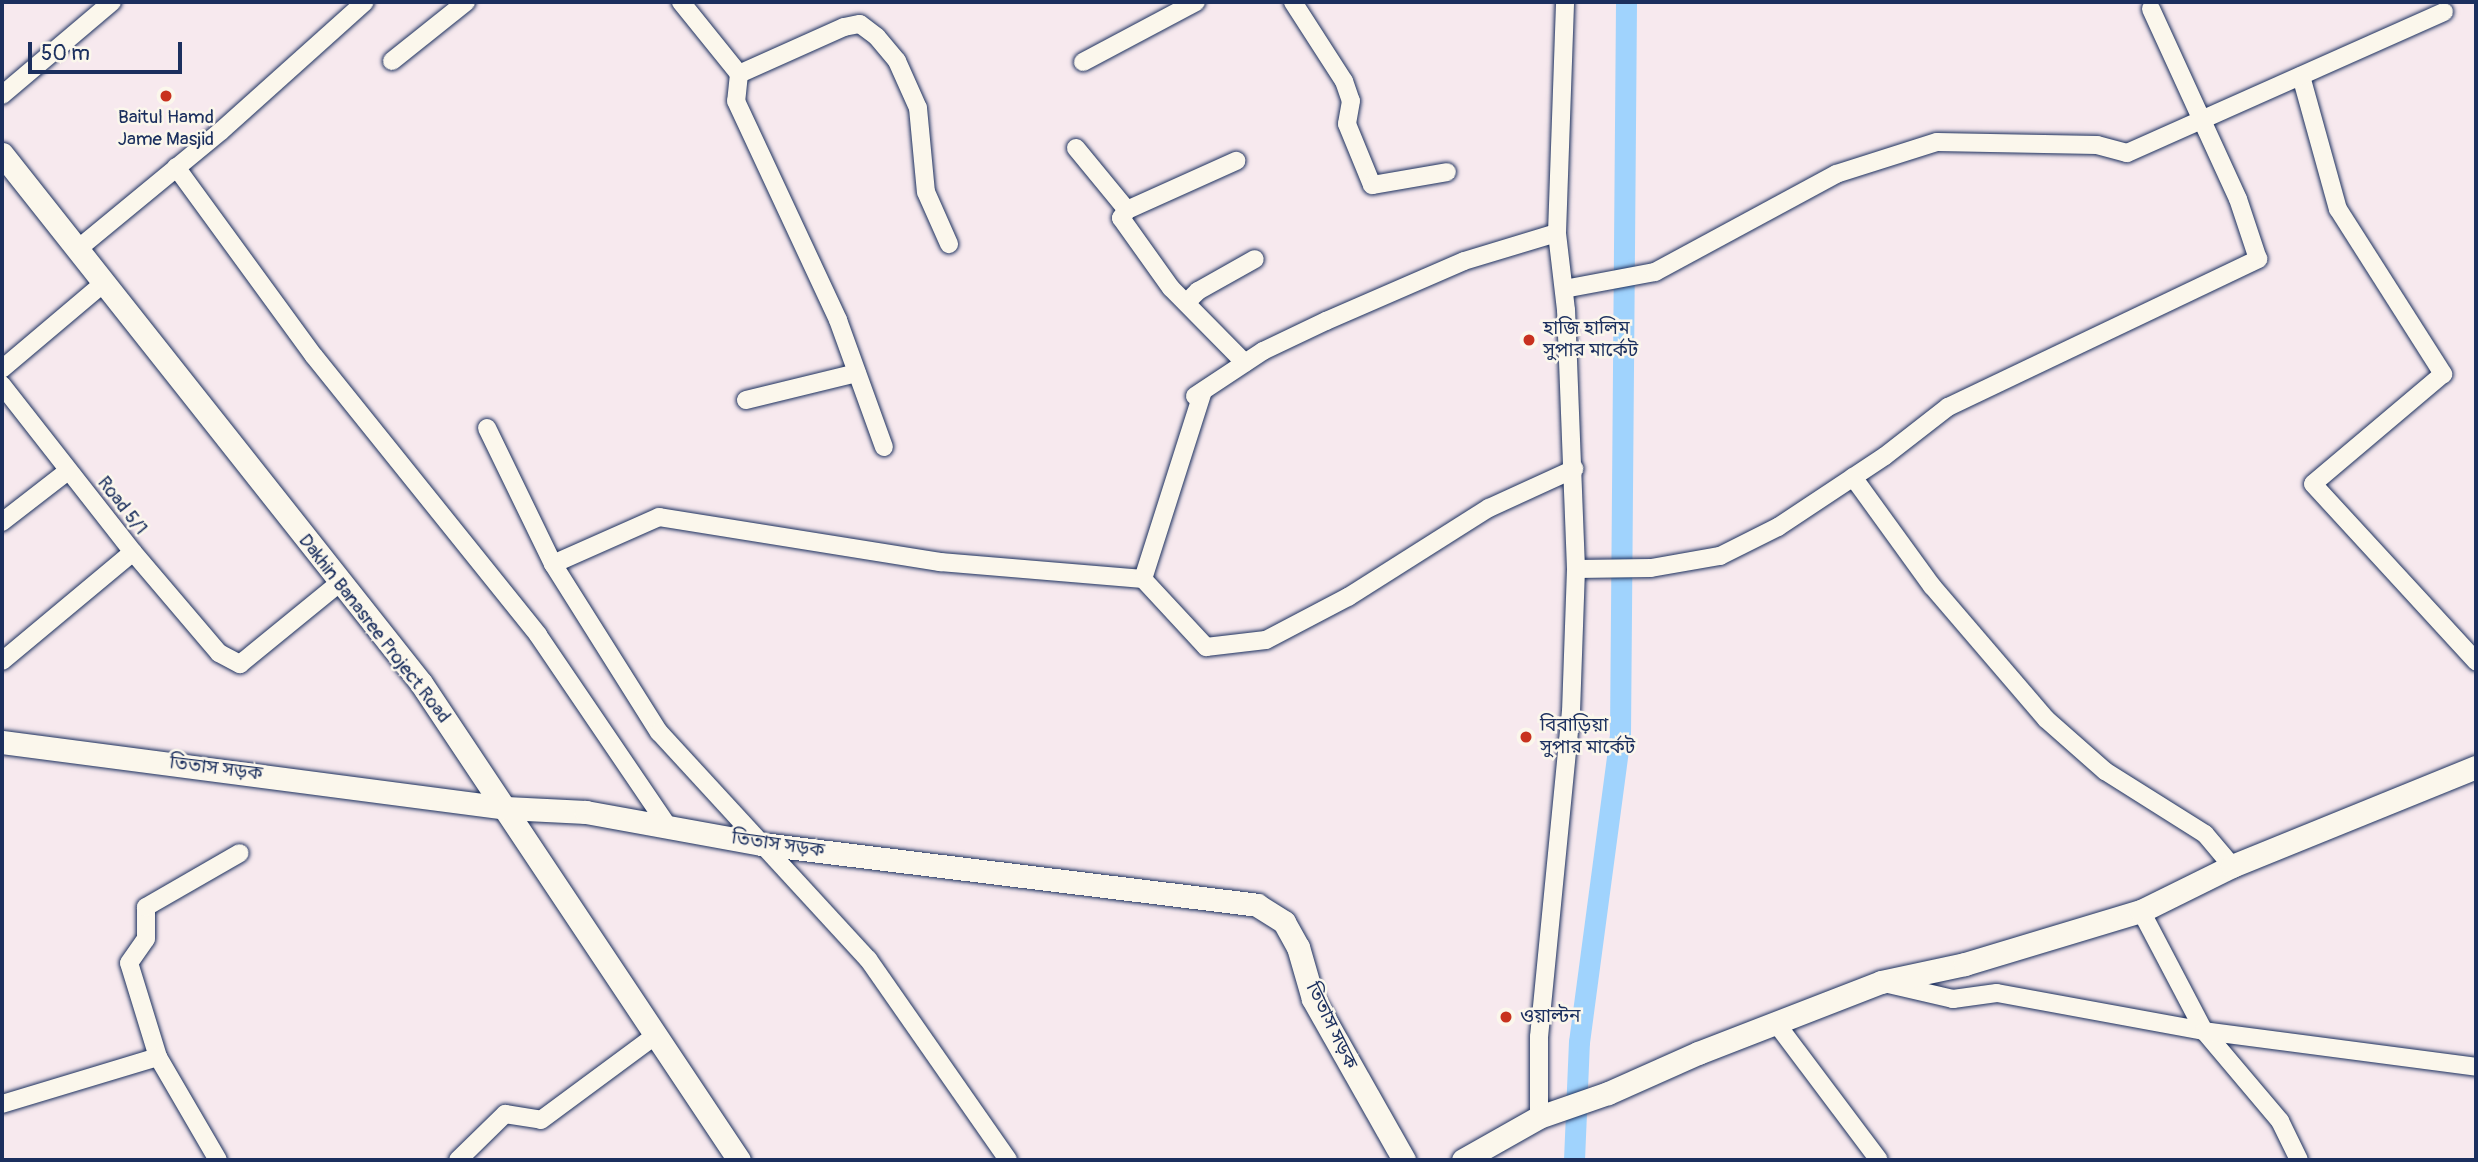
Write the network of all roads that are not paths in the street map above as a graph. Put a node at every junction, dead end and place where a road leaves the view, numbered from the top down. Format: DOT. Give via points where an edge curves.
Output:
graph roads {
  1 [pos="112,2"];
  2 [pos="365,2"];
  3 [pos="466,2"];
  4 [pos="1196,2"];
  5 [pos="1293,2"];
  6 [pos="1565,2"];
  7 [pos="688,4"];
  8 [pos="2151,9"];
  9 [pos="2444,12"];
  10 [pos="392,61"];
  11 [pos="1083,62"];
  12 [pos="740,74"];
  13 [pos="2301,76"];
  14 [pos="2,95"];
  15 [pos="2200,120"];
  16 [pos="1076,148"];
  17 [pos="2,154"];
  18 [pos="1236,161"];
  19 [pos="176,167"];
  20 [pos="1447,172"];
  21 [pos="1127,210"];
  22 [pos="1558,233"];
  23 [pos="948,244"];
  24 [pos="79,248"];
  25 [pos="1255,259"];
  26 [pos="106,282"];
  27 [pos="1564,289"];
  28 [pos="1187,302"];
  29 [pos="1245,363"];
  30 [pos="2,369"];
  31 [pos="858,373"];
  32 [pos="2,385"];
  33 [pos="1203,391"];
  34 [pos="746,400"];
  35 [pos="1188,401"];
  36 [pos="486,428"];
  37 [pos="884,447"];
  38 [pos="1574,469"];
  39 [pos="68,471"];
  40 [pos="1853,477"];
  41 [pos="2,522"];
  42 [pos="133,552"];
  43 [pos="553,564"];
  44 [pos="1576,569"];
  45 [pos="1143,579"];
  46 [pos="338,584"];
  47 [pos="2,661"];
  48 [pos="2476,661"];
  49 [pos="2,742"];
  50 [pos="2476,767"];
  51 [pos="506,808"];
  52 [pos="669,828"];
  53 [pos="762,844"];
  54 [pos="240,853"];
  55 [pos="2232,866"];
  56 [pos="2141,911"];
  57 [pos="1881,982"];
  58 [pos="1776,1023"];
  59 [pos="2204,1031"];
  60 [pos="656,1035"];
  61 [pos="159,1058"];
  62 [pos="2476,1067"];
  63 [pos="2,1104"];
  64 [pos="1549,1113"];
  65 [pos="218,1160"];
  66 [pos="458,1160"];
  67 [pos="739,1160"];
  68 [pos="1008,1160"];
  69 [pos="1404,1160"];
  70 [pos="1463,1160"];
  71 [pos="1879,1160"];
  72 [pos="2299,1160"];
  1 -- 14 [label="street"];
  2 -- 19 [label="street"];
  3 -- 10 [label="street"];
  4 -- 11 [label="street"];
  5 -- 20 [label="street" via="1344,81 1351,101 1347,124 1372,185"];
  6 -- 22 [label="street"];
  7 -- 12 [label="street"];
  8 -- 15 [label="street"];
  9 -- 13 [label="street"];
  12 -- 23 [label="street" via="844,27 860,24 877,37 897,61 918,108 926,192"];
  12 -- 31 [label="street" via="736,101"];
  13 -- 15 [label="street"];
  13 -- 48 [label="street" via="2338,209 2442,374 2313,484"];
  15 -- 27 [label="street" via="2127,153 2097,145 1937,142 1836,174 1655,272"];
  15 -- 40 [label="street" via="2238,199 2258,259 1948,407"];
  16 -- 21 [label="street"];
  17 -- 24 [label="street, Dakhin Banasree Project Road"];
  18 -- 21 [label="street"];
  19 -- 24 [label="street"];
  19 -- 52 [label="street" via="314,356 538,635"];
  21 -- 28 [label="street" via="1121,218 1171,288"];
  22 -- 27 [label="street"];
  22 -- 29 [label="street" via="1464,261 1326,321"];
  24 -- 26 [label="street, Dakhin Banasree Project Road"];
  25 -- 28 [label="street"];
  26 -- 30 [label="street"];
  26 -- 46 [label="street, Dakhin Banasree Project Road"];
  27 -- 38 [label="street"];
  28 -- 29 [label="street"];
  29 -- 33 [label="street"];
  31 -- 34 [label="street"];
  31 -- 37 [label="street"];
  32 -- 39 [label="street, Road 5/1"];
  33 -- 35 [label="street"];
  33 -- 45 [label="street"];
  36 -- 43 [label="street"];
  38 -- 44 [label="street"];
  38 -- 45 [label="street" via="1489,508 1348,597 1266,640 1206,648"];
  39 -- 41 [label="street"];
  39 -- 42 [label="street, Road 5/1"];
  40 -- 44 [label="street" via="1778,527 1720,556 1650,568"];
  40 -- 55 [label="street" via="1941,597 2046,719 2105,771 2205,834"];
  42 -- 46 [label="street" via="219,653 240,664"];
  42 -- 47 [label="street, Road 5/1"];
  43 -- 45 [label="street" via="659,517 940,562"];
  43 -- 53 [label="street" via="659,732"];
  44 -- 64 [label="street" via="1571,712 1539,1037"];
  46 -- 51 [label="street, Dakhin Banasree Project Road" via="421,683"];
  49 -- 51 [label="street, তিতাস সড়ক"];
  50 -- 55 [label="street"];
  51 -- 52 [label="street, তিতাস সড়ক" via="586,812"];
  51 -- 60 [label="street, Dakhin Banasree Project Road"];
  52 -- 53 [label="street, তিতাস সড়ক"];
  53 -- 68 [label="street" via="868,959"];
  53 -- 69 [label="street, তিতাস সড়ক" via="1257,905 1284,922 1298,947 1313,999"];
  54 -- 61 [label="street" via="146,907 146,939 129,963"];
  55 -- 56 [label="street"];
  56 -- 57 [label="street" via="1965,964"];
  56 -- 59 [label="street"];
  57 -- 58 [label="street"];
  57 -- 59 [label="street" via="1953,999 1997,993"];
  58 -- 64 [label="street"];
  58 -- 71 [label="street"];
  59 -- 62 [label="street"];
  59 -- 72 [label="street" via="2280,1121"];
  60 -- 66 [label="street" via="541,1120 505,1114"];
  60 -- 67 [label="street, Dakhin Banasree Project Road"];
  61 -- 63 [label="street"];
  61 -- 65 [label="street"];
  64 -- 70 [label="street"];
}
